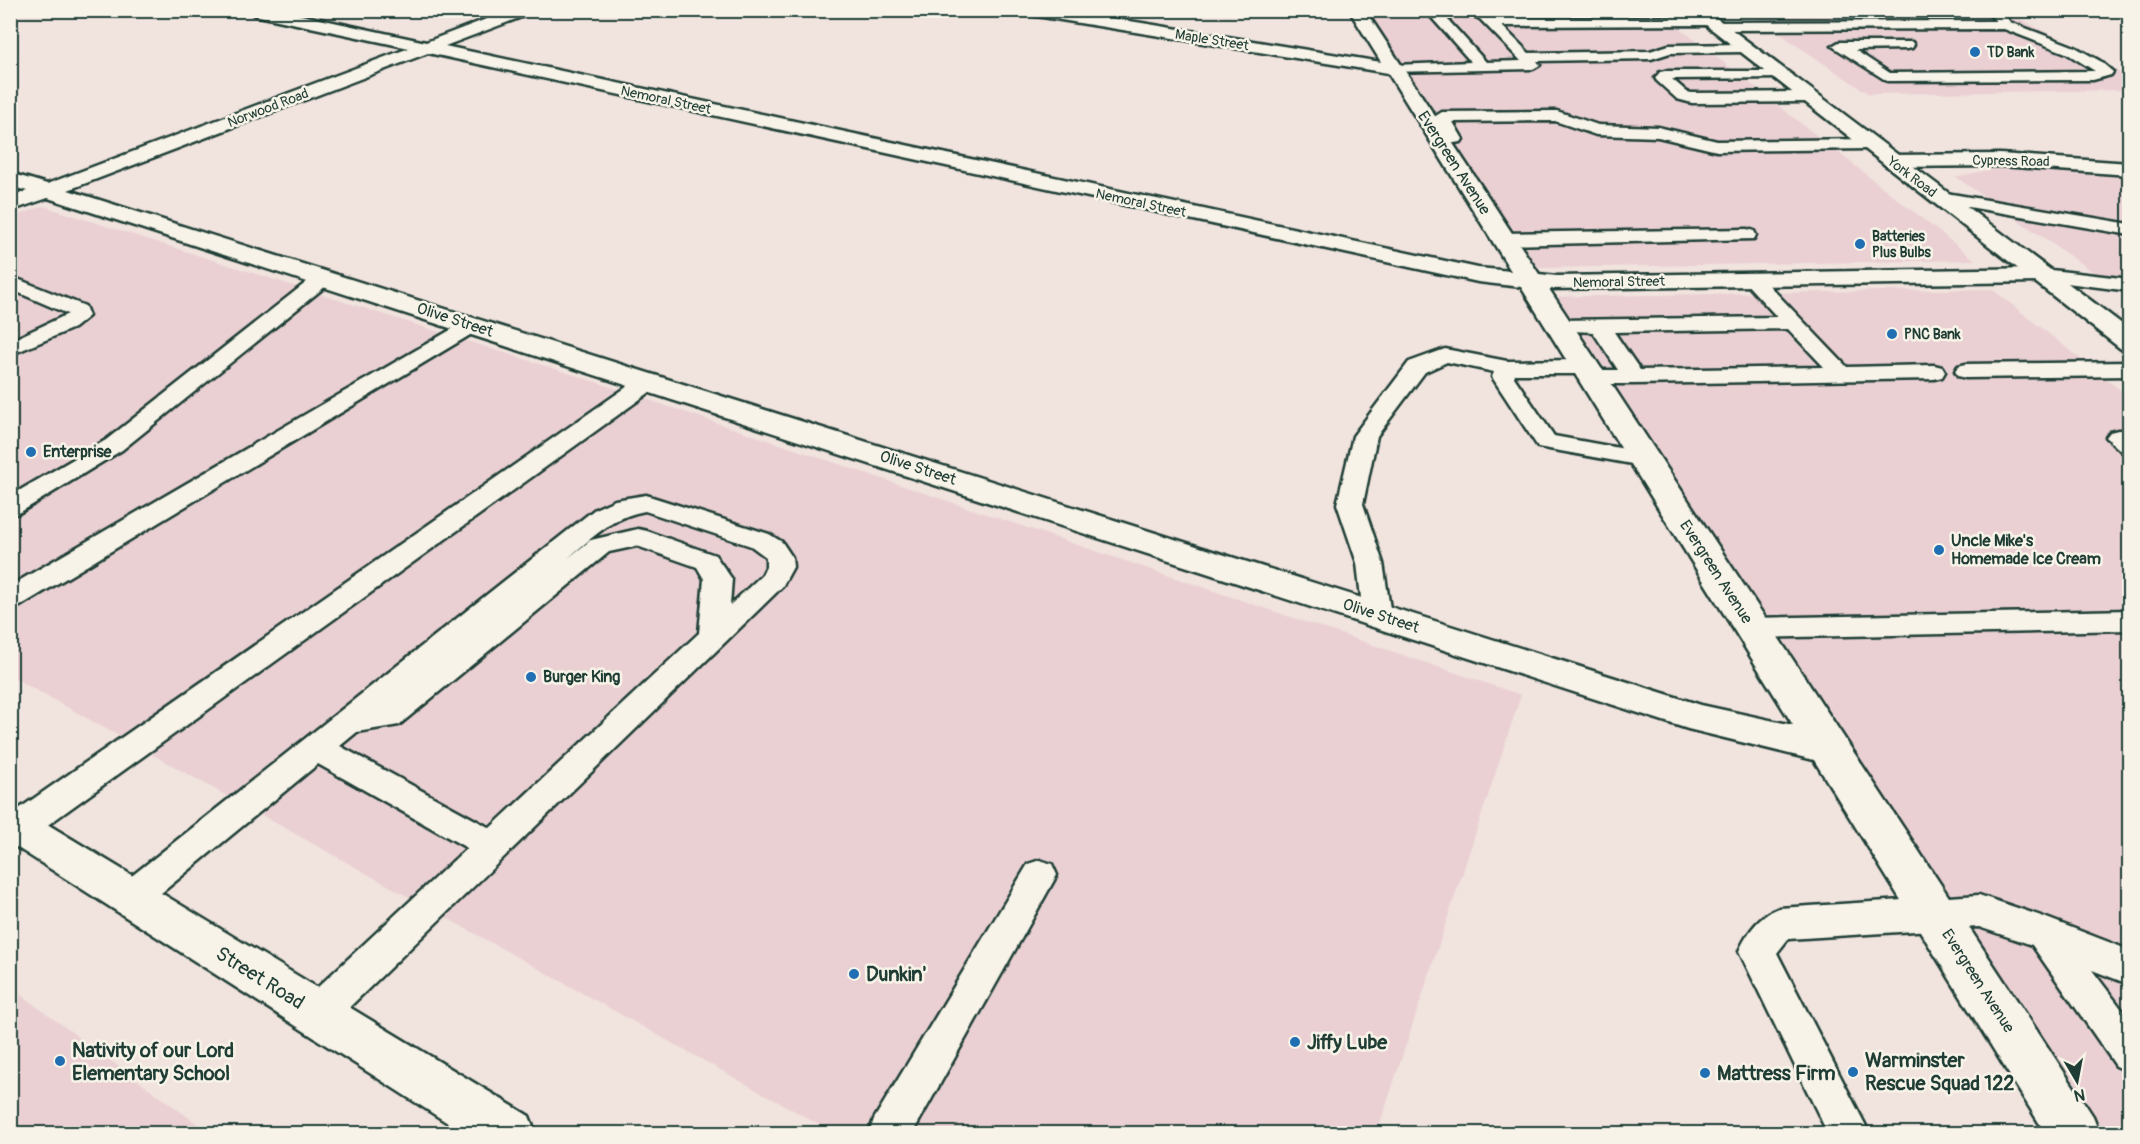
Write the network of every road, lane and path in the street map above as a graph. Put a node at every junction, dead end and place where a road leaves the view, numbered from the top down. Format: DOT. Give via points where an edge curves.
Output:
graph roads {
  1 [pos="254,10"];
  2 [pos="526,10"];
  3 [pos="1030,10"];
  4 [pos="1357,10"];
  5 [pos="1431,10"];
  6 [pos="1466,10"];
  7 [pos="1851,10"];
  8 [pos="1991,10"];
  9 [pos="1488,19"];
  10 [pos="1706,19"];
  11 [pos="2005,25"];
  12 [pos="1875,26"];
  13 [pos="427,48"];
  14 [pos="1744,48"];
  15 [pos="1524,57"];
  16 [pos="1932,61"];
  17 [pos="1482,66"];
  18 [pos="1394,69"];
  19 [pos="1779,75"];
  20 [pos="1958,77"];
  21 [pos="1809,98"];
  22 [pos="1439,140"];
  23 [pos="1869,144"];
  24 [pos="1892,161"];
  25 [pos="2130,169"];
  26 [pos="10,179"];
  27 [pos="48,191"];
  28 [pos="1940,198"];
  29 [pos="10,205"];
  30 [pos="2130,230"];
  31 [pos="1747,235"];
  32 [pos="1503,239"];
  33 [pos="2130,268"];
  34 [pos="2042,275"];
  35 [pos="324,278"];
  36 [pos="1529,280"];
  37 [pos="1753,280"];
  38 [pos="10,282"];
  39 [pos="2130,285"];
  40 [pos="1794,322"];
  41 [pos="473,325"];
  42 [pos="1558,326"];
  43 [pos="1599,326"];
  44 [pos="2130,343"];
  45 [pos="10,349"];
  46 [pos="1584,367"];
  47 [pos="1507,368"];
  48 [pos="2130,369"];
  49 [pos="1966,371"];
  50 [pos="1935,372"];
  51 [pos="1842,374"];
  52 [pos="1634,377"];
  53 [pos="650,382"];
  54 [pos="2130,437"];
  55 [pos="2130,447"];
  56 [pos="1643,459"];
  57 [pos="10,507"];
  58 [pos="10,599"];
  59 [pos="1377,615"];
  60 [pos="2130,620"];
  61 [pos="1752,628"];
  62 [pos="713,637"];
  63 [pos="347,721"];
  64 [pos="315,747"];
  65 [pos="1828,748"];
  66 [pos="14,824"];
  67 [pos="493,846"];
  68 [pos="1040,875"];
  69 [pos="130,897"];
  70 [pos="1934,912"];
  71 [pos="2043,933"];
  72 [pos="2130,965"];
  73 [pos="317,1013"];
  74 [pos="2130,1053"];
  75 [pos="511,1134"];
  76 [pos="889,1134"];
  77 [pos="1850,1134"];
  78 [pos="2075,1134"];
  1 -- 13 [label="main road, Nemoral Street"];
  2 -- 13 [label="main road, Norwood Road"];
  3 -- 18 [label="main road, Maple Street"];
  4 -- 18 [label="main road, Evergreen Avenue"];
  5 -- 17 [label="lane"];
  6 -- 9 [label="lane"];
  7 -- 12 [label="lane"];
  8 -- 11 [label="lane"];
  9 -- 10 [label="lane"];
  9 -- 15 [label="lane"];
  10 -- 12 [label="lane"];
  10 -- 14 [label="main road, York Road"];
  11 -- 12 [label="lane"];
  11 -- 20 [label="lane" via="2061,45 2106,72 2093,76"];
  12 -- 20 [label="lane" via="1911,48 1839,46 1887,77"];
  13 -- 27 [label="main road, Norwood Road"];
  13 -- 36 [label="main road, Nemoral Street" via="1478,276"];
  14 -- 15 [label="lane" via="1669,49 1651,55"];
  14 -- 19 [label="main road, York Road"];
  15 -- 17 [label="lane" via="1533,65"];
  16 -- 20 [label="lane"];
  17 -- 18 [label="lane"];
  18 -- 22 [label="main road, Evergreen Avenue"];
  19 -- 21 [label="main road, York Road"];
  19 -- 21 [label="lane" via="1662,78 1682,96 1692,98"];
  21 -- 23 [label="main road, York Road"];
  22 -- 23 [label="lane" via="1455,139 1442,117 1557,116 1596,130 1658,132 1717,146"];
  22 -- 32 [label="main road, Evergreen Avenue"];
  23 -- 24 [label="main road, York Road"];
  24 -- 25 [label="main road, Cypress Road" via="2000,160"];
  24 -- 28 [label="main road, York Road"];
  26 -- 27 [label="main road, Olive Street"];
  27 -- 29 [label="main road, Norwood Road"];
  27 -- 35 [label="main road, Olive Street"];
  28 -- 30 [label="lane"];
  28 -- 34 [label="main road, York Road"];
  31 -- 32 [label="lane"];
  32 -- 36 [label="main road, Evergreen Avenue"];
  33 -- 34 [label="lane"];
  34 -- 37 [label="main road, Nemoral Street"];
  34 -- 39 [label="lane"];
  34 -- 44 [label="main road, York Road"];
  35 -- 41 [label="main road, Olive Street"];
  35 -- 57 [label="lane" via="114,445"];
  36 -- 37 [label="main road, Nemoral Street"];
  36 -- 42 [label="main road, Evergreen Avenue"];
  37 -- 40 [label="lane"];
  38 -- 45 [label="lane" via="78,310 79,316"];
  40 -- 43 [label="lane"];
  40 -- 51 [label="lane"];
  41 -- 53 [label="main road, Olive Street"];
  41 -- 58 [label="lane"];
  42 -- 43 [label="lane"];
  42 -- 46 [label="main road, Evergreen Avenue"];
  43 -- 52 [label="lane"];
  46 -- 47 [label="lane"];
  46 -- 52 [label="lane" via="1598,378"];
  46 -- 56 [label="main road, Evergreen Avenue"];
  47 -- 56 [label="lane" via="1503,377 1546,442"];
  47 -- 59 [label="lane" via="1445,356 1418,367 1365,436 1350,504 1370,562"];
  48 -- 49 [label="lane"];
  50 -- 51 [label="lane"];
  51 -- 52 [label="lane"];
  53 -- 59 [label="main road, Olive Street"];
  53 -- 66 [label="lane"];
  54 -- 55 [label="lane" via="2118,437"];
  56 -- 61 [label="main road, Evergreen Avenue"];
  59 -- 65 [label="main road, Olive Street" via="1701,719"];
  60 -- 61 [label="lane"];
  61 -- 65 [label="main road, Evergreen Avenue"];
  62 -- 63 [label="lane" via="718,579 706,561 638,537 600,546 388,717"];
  62 -- 63 [label="lane" via="780,570 775,548 663,507 646,503 624,506 583,530"];
  62 -- 67 [label="lane"];
  63 -- 64 [label="lane"];
  64 -- 67 [label="lane"];
  64 -- 69 [label="lane"];
  65 -- 70 [label="main road, Evergreen Avenue"];
  66 -- 69 [label="main road, Street Road"];
  67 -- 73 [label="lane"];
  68 -- 76 [label="lane"];
  69 -- 73 [label="main road, Street Road"];
  70 -- 71 [label="lane" via="1979,911"];
  70 -- 77 [label="lane" via="1779,924 1757,951"];
  70 -- 78 [label="main road, Evergreen Avenue"];
  71 -- 72 [label="lane"];
  71 -- 74 [label="lane"];
  73 -- 75 [label="main road, Street Road"];
}
